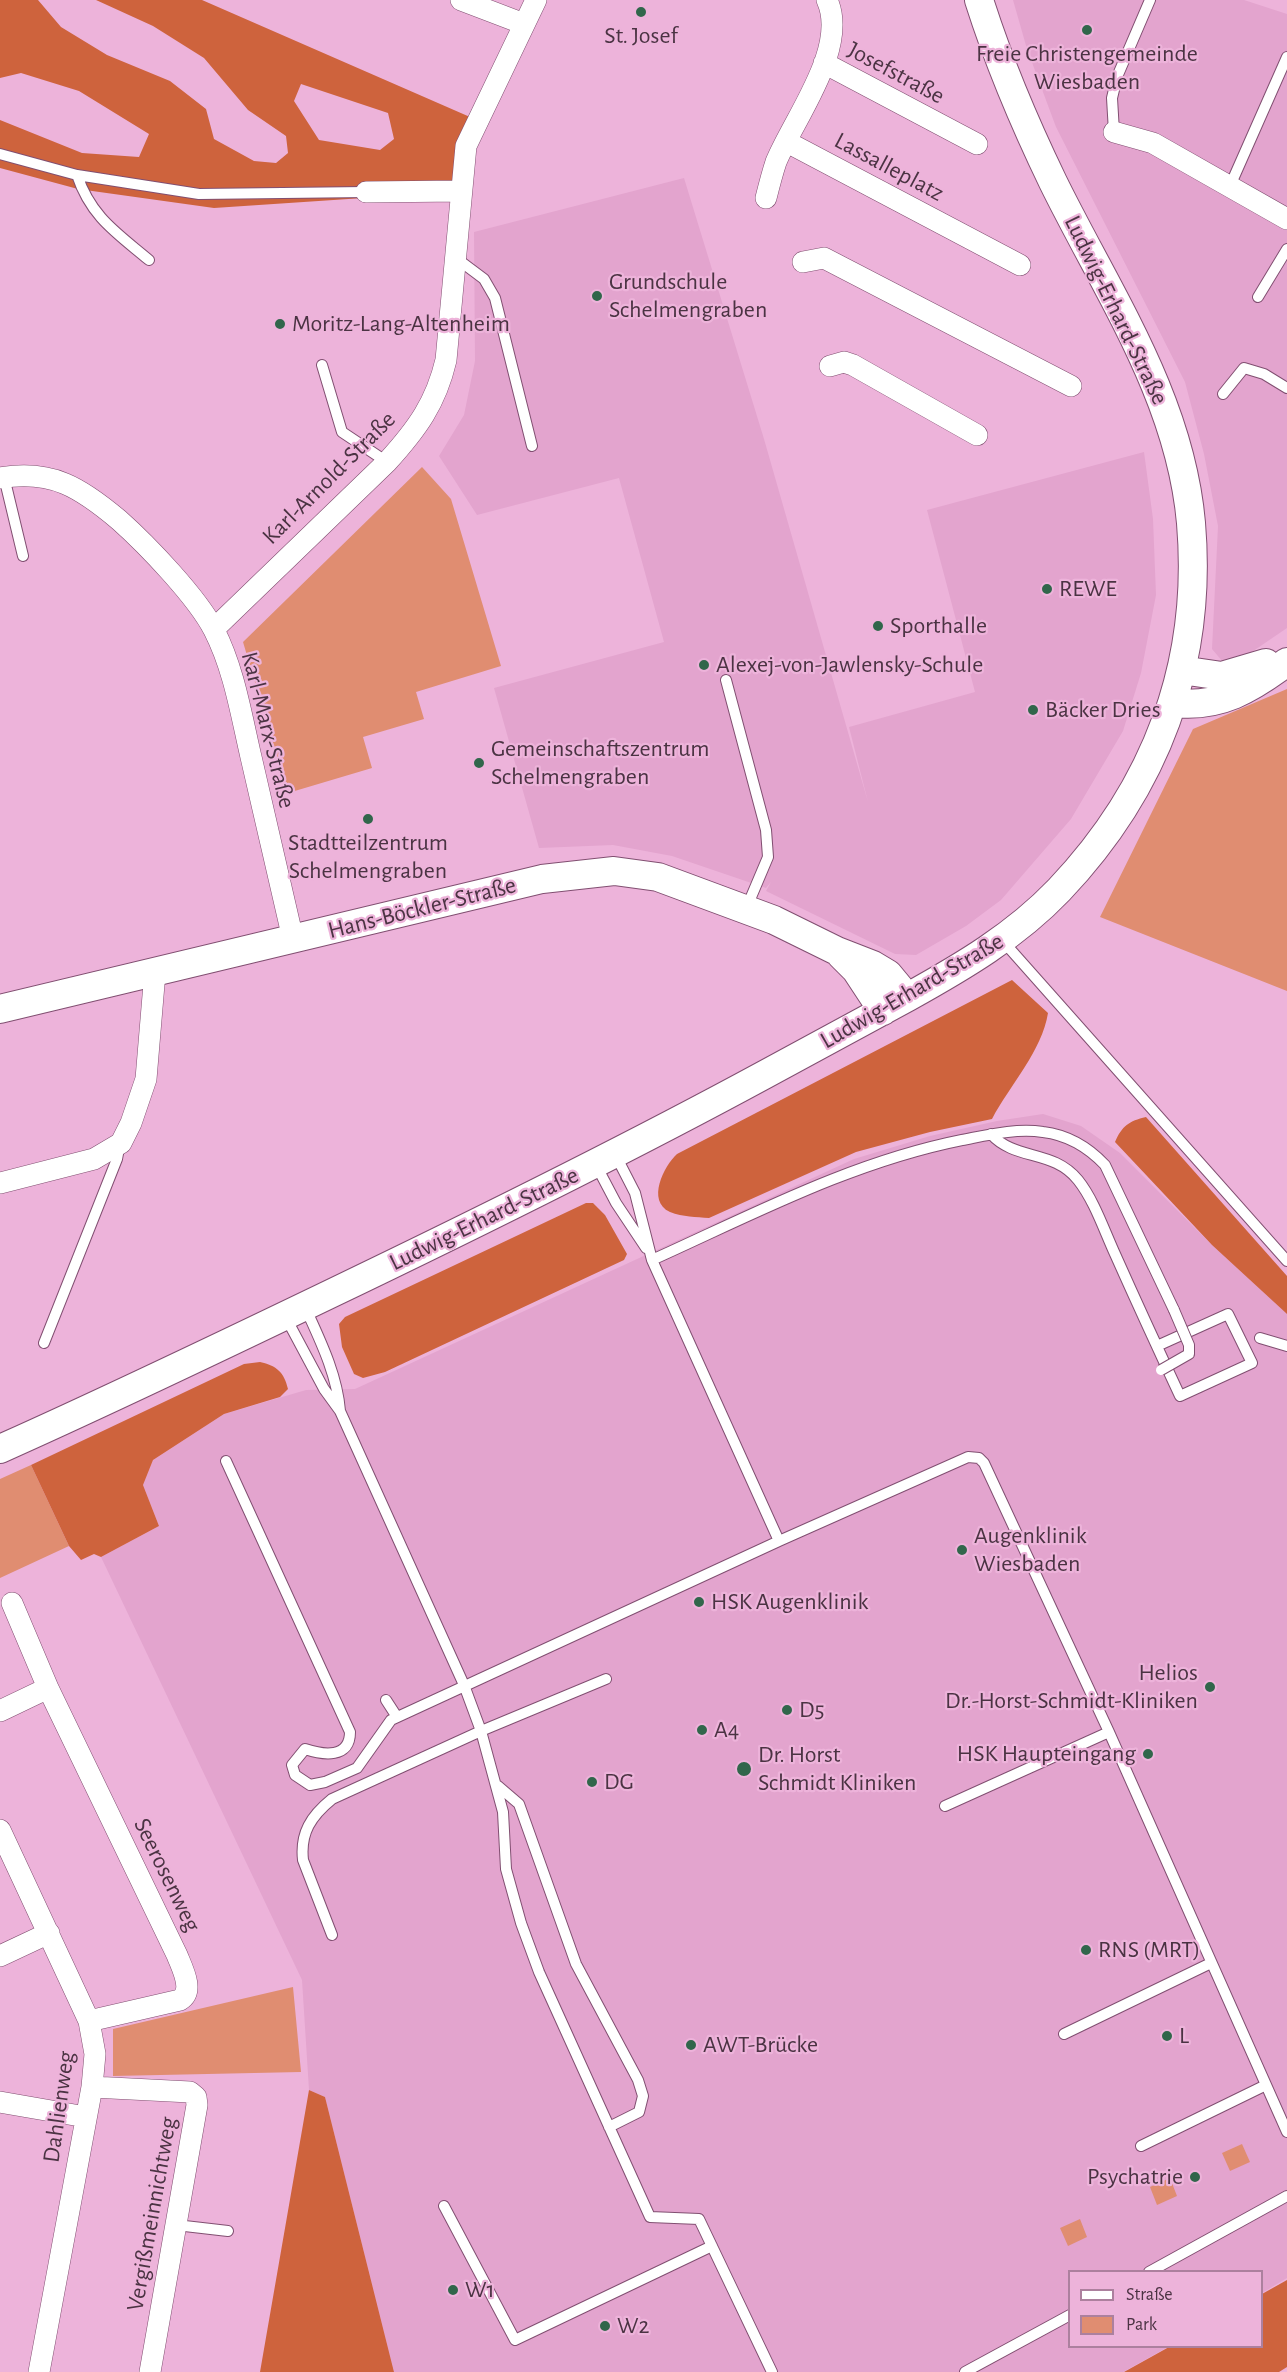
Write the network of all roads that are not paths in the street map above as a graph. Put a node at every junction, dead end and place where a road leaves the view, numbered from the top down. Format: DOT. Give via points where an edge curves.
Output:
graph roads {
  1 [pos="461,0"];
  2 [pos="536,0"];
  3 [pos="826,0"];
  4 [pos="1149,0"];
  5 [pos="982,6"];
  6 [pos="524,24"];
  7 [pos="1287,57"];
  8 [pos="824,63"];
  9 [pos="1114,132"];
  10 [pos="787,142"];
  11 [pos="977,144"];
  12 [pos="0,154"];
  13 [pos="77,175"];
  14 [pos="1230,186"];
  15 [pos="460,191"];
  16 [pos="366,192"];
  17 [pos="766,198"];
  18 [pos="1287,219"];
  19 [pos="1287,249"];
  20 [pos="456,258"];
  21 [pos="149,260"];
  22 [pos="803,262"];
  23 [pos="1020,265"];
  24 [pos="1258,297"];
  25 [pos="322,365"];
  26 [pos="830,366"];
  27 [pos="1071,386"];
  28 [pos="1287,388"];
  29 [pos="1223,394"];
  30 [pos="977,435"];
  31 [pos="532,446"];
  32 [pos="387,462"];
  33 [pos="2,478"];
  34 [pos="23,556"];
  35 [pos="214,629"];
  36 [pos="1287,654"];
  37 [pos="1287,662"];
  38 [pos="1181,670"];
  39 [pos="726,680"];
  40 [pos="1174,703"];
  41 [pos="746,909"];
  42 [pos="293,939"];
  43 [pos="1002,940"];
  44 [pos="837,951"];
  45 [pos="155,972"];
  46 [pos="908,997"];
  47 [pos="0,1009"];
  48 [pos="883,1011"];
  49 [pos="991,1134"];
  50 [pos="121,1143"];
  51 [pos="606,1160"];
  52 [pos="0,1183"];
  53 [pos="651,1256"];
  54 [pos="1287,1261"];
  55 [pos="295,1311"];
  56 [pos="1260,1338"];
  57 [pos="44,1343"];
  58 [pos="1157,1346"];
  59 [pos="1287,1346"];
  60 [pos="1161,1370"];
  61 [pos="340,1411"];
  62 [pos="0,1449"];
  63 [pos="226,1461"];
  64 [pos="779,1541"];
  65 [pos="12,1603"];
  66 [pos="606,1679"];
  67 [pos="464,1685"];
  68 [pos="48,1688"];
  69 [pos="386,1700"];
  70 [pos="0,1711"];
  71 [pos="397,1717"];
  72 [pos="481,1731"];
  73 [pos="1109,1732"];
  74 [pos="498,1786"];
  75 [pos="945,1806"];
  76 [pos="2,1839"];
  77 [pos="49,1934"];
  78 [pos="332,1935"];
  79 [pos="0,1956"];
  80 [pos="1212,1963"];
  81 [pos="89,2021"];
  82 [pos="1064,2034"];
  83 [pos="1266,2085"];
  84 [pos="92,2087"];
  85 [pos="0,2102"];
  86 [pos="86,2117"];
  87 [pos="609,2127"];
  88 [pos="1287,2132"];
  89 [pos="1141,2146"];
  90 [pos="1287,2196"];
  91 [pos="444,2206"];
  92 [pos="176,2225"];
  93 [pos="228,2231"];
  94 [pos="712,2246"];
  95 [pos="1151,2270"];
  96 [pos="1068,2316"];
  97 [pos="39,2372"];
  98 [pos="150,2372"];
  99 [pos="772,2372"];
  100 [pos="965,2372"];
  1 -- 6 [label="street"];
  2 -- 6 [label="street, Karl-Arnold-Straße"];
  3 -- 8 [label="street, Josefstraße" via="832,13 832,35"];
  4 -- 9 [label="lane" via="1117,77 1112,98"];
  5 -- 38 [label="main road, Ludwig-Erhard-Straße" via="1001,68 1166,409 1186,485 1193,559"];
  6 -- 15 [label="street, Karl-Arnold-Straße" via="466,146"];
  7 -- 14 [label="lane"];
  8 -- 10 [label="street, Josefstraße"];
  8 -- 11 [label="street, Josefstraße"];
  9 -- 14 [label="street" via="1153,143"];
  10 -- 17 [label="street" via="776,162"];
  10 -- 23 [label="street, Lassalleplatz"];
  12 -- 13 [label="lane"];
  13 -- 16 [label="lane" via="199,194"];
  13 -- 21 [label="lane" via="84,196 101,220"];
  14 -- 18 [label="street"];
  15 -- 16 [label="street"];
  15 -- 20 [label="street, Karl-Arnold-Straße"];
  19 -- 24 [label="lane"];
  20 -- 31 [label="lane" via="484,279 495,298"];
  20 -- 32 [label="street, Karl-Arnold-Straße" via="446,360 439,388 416,428"];
  22 -- 27 [label="street" via="824,258"];
  25 -- 32 [label="lane" via="342,432"];
  26 -- 30 [label="street" via="853,365"];
  28 -- 29 [label="lane" via="1244,368"];
  32 -- 35 [label="street, Karl-Arnold-Straße"];
  33 -- 34 [label="lane"];
  33 -- 35 [label="street, Karl-Marx-Straße" via="43,476 89,495 172,574"];
  35 -- 42 [label="street, Karl-Marx-Straße" via="233,679"];
  36 -- 38 [label="main road" via="1222,676"];
  37 -- 40 [label="main road" via="1227,698 1205,705"];
  38 -- 40 [label="main road, Ludwig-Erhard-Straße"];
  39 -- 41 [label="lane" via="766,830 768,857"];
  40 -- 43 [label="main road, Ludwig-Erhard-Straße" via="1150,762 1109,831 1060,889"];
  41 -- 42 [label="main road, Hans-Böckler-Straße" via="658,877 614,871 542,879"];
  41 -- 44 [label="main road, Hans-Böckler-Straße"];
  42 -- 45 [label="main road, Hans-Böckler-Straße"];
  43 -- 46 [label="main road, Ludwig-Erhard-Straße"];
  43 -- 54 [label="lane"];
  44 -- 46 [label="main road, Hans-Böckler-Straße" via="881,970"];
  44 -- 48 [label="main road, Hans-Böckler-Straße" via="856,970"];
  45 -- 47 [label="main road, Hans-Böckler-Straße"];
  45 -- 50 [label="street" via="146,1079"];
  46 -- 48 [label="main road, Ludwig-Erhard-Straße"];
  48 -- 51 [label="main road, Ludwig-Erhard-Straße"];
  49 -- 53 [label="lane" via="911,1151 838,1175"];
  49 -- 58 [label="lane" via="1009,1148 1055,1160 1078,1180"];
  49 -- 60 [label="lane, bridge" via="1044,1132 1080,1143 1093,1151 1113,1176 1189,1345 1190,1354"];
  50 -- 52 [label="street" via="94,1159"];
  50 -- 57 [label="lane"];
  51 -- 53 [label="lane" via="616,1203"];
  51 -- 53 [label="lane" via="635,1193"];
  51 -- 55 [label="main road, Ludwig-Erhard-Straße"];
  53 -- 64 [label="lane"];
  55 -- 61 [label="lane" via="324,1389"];
  55 -- 61 [label="lane" via="331,1367"];
  55 -- 62 [label="main road, Ludwig-Erhard-Straße"];
  56 -- 59 [label="lane"];
  58 -- 58 [label="lane" via="1180,1396 1252,1363 1228,1314"];
  61 -- 67 [label="lane"];
  63 -- 71 [label="lane" via="350,1732 344,1749 325,1755 305,1749 292,1765 299,1780 318,1785 357,1768 386,1724"];
  64 -- 67 [label="lane"];
  64 -- 73 [label="lane" via="968,1457 979,1458"];
  65 -- 68 [label="street, Seerosenweg"];
  66 -- 72 [label="lane"];
  67 -- 71 [label="lane"];
  67 -- 72 [label="lane"];
  68 -- 70 [label="street"];
  68 -- 81 [label="street, Seerosenweg" via="177,1955 187,1988 180,2000"];
  69 -- 71 [label="lane"];
  72 -- 74 [label="lane"];
  72 -- 78 [label="lane" via="332,1800 311,1819 305,1830 303,1860"];
  73 -- 75 [label="lane"];
  73 -- 80 [label="lane"];
  74 -- 87 [label="lane" via="506,1869 514,1901 539,1972"];
  74 -- 87 [label="lane" via="523,1811 576,1964 638,2080 643,2096 639,2112"];
  76 -- 77 [label="street, Dahlienweg"];
  77 -- 79 [label="street"];
  77 -- 81 [label="street, Dahlienweg"];
  80 -- 82 [label="lane"];
  80 -- 83 [label="lane"];
  81 -- 84 [label="street, Dahlienweg" via="95,2054"];
  83 -- 88 [label="lane"];
  83 -- 89 [label="lane"];
  84 -- 86 [label="street, Dahlienweg"];
  84 -- 92 [label="street, Vergißmeinnichtweg" via="190,2092 196,2097"];
  85 -- 86 [label="street"];
  86 -- 97 [label="street, Dahlienweg"];
  87 -- 94 [label="lane" via="650,2217 699,2219"];
  90 -- 95 [label="lane"];
  91 -- 94 [label="lane" via="515,2340"];
  92 -- 93 [label="lane"];
  92 -- 98 [label="street, Vergißmeinnichtweg"];
  94 -- 99 [label="lane"];
  96 -- 100 [label="lane"];
}
